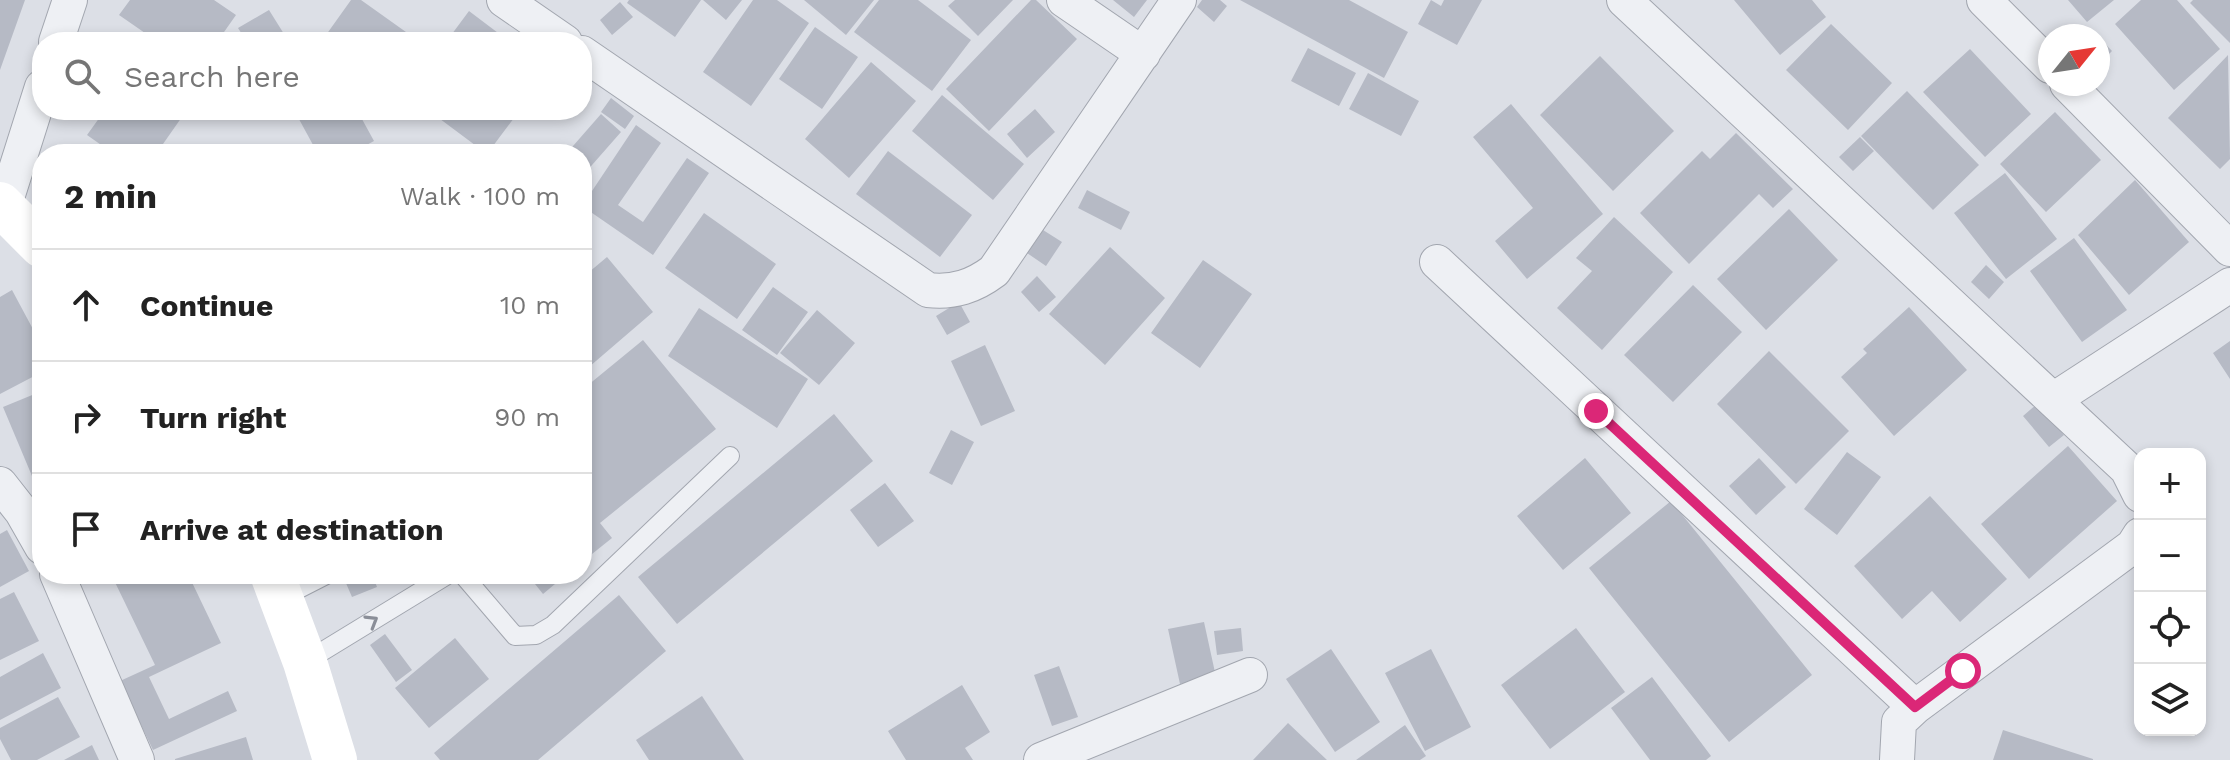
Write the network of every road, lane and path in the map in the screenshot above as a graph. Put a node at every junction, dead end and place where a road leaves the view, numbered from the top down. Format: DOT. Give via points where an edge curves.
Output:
graph roads {
  1 [pos="70,0"];
  2 [pos="504,0"];
  3 [pos="1064,0"];
  4 [pos="1179,0"];
  5 [pos="1624,0"];
  6 [pos="1984,0"];
  7 [pos="59,32"];
  8 [pos="550,32"];
  9 [pos="1143,54"];
  10 [pos="2038,54"];
  11 [pos="592,60"];
  12 [pos="2079,96"];
  13 [pos="32,116"];
  14 [pos="2,205"];
  15 [pos="32,236"];
  16 [pos="2230,249"];
  17 [pos="1437,262"];
  18 [pos="2230,285"];
  19 [pos="2053,400"];
  20 [pos="730,456"];
  21 [pos="2134,483"];
  22 [pos="0,484"];
  23 [pos="32,530"];
  24 [pos="2134,544"];
  25 [pos="61,584"];
  26 [pos="433,584"];
  27 [pos="471,584"];
  28 [pos="276,586"];
  29 [pos="305,662"];
  30 [pos="1250,675"];
  31 [pos="1915,707"];
  32 [pos="137,760"];
  33 [pos="335,760"];
  34 [pos="1041,760"];
  35 [pos="1897,760"];
  1 -- 7 [label="street"];
  2 -- 8 [label="street"];
  3 -- 9 [label="street"];
  4 -- 9 [label="street"];
  5 -- 19 [label="street"];
  6 -- 10 [label="street"];
  9 -- 11 [label="street" via="994,271 978,283 944,292 928,290"];
  12 -- 16 [label="street"];
  13 -- 14 [label="street"];
  14 -- 15 [label="main road"];
  17 -- 31 [label="street"];
  18 -- 19 [label="street"];
  19 -- 21 [label="street" via="2127,469"];
  20 -- 27 [label="lane" via="553,625 536,635 515,636"];
  22 -- 23 [label="street"];
  24 -- 31 [label="street"];
  25 -- 32 [label="street"];
  29 -- 26 [label="lane, one-way"];
  28 -- 29 [label="main road"];
  29 -- 33 [label="main road"];
  30 -- 34 [label="street"];
  31 -- 35 [label="street" via="1899,722"];
}
